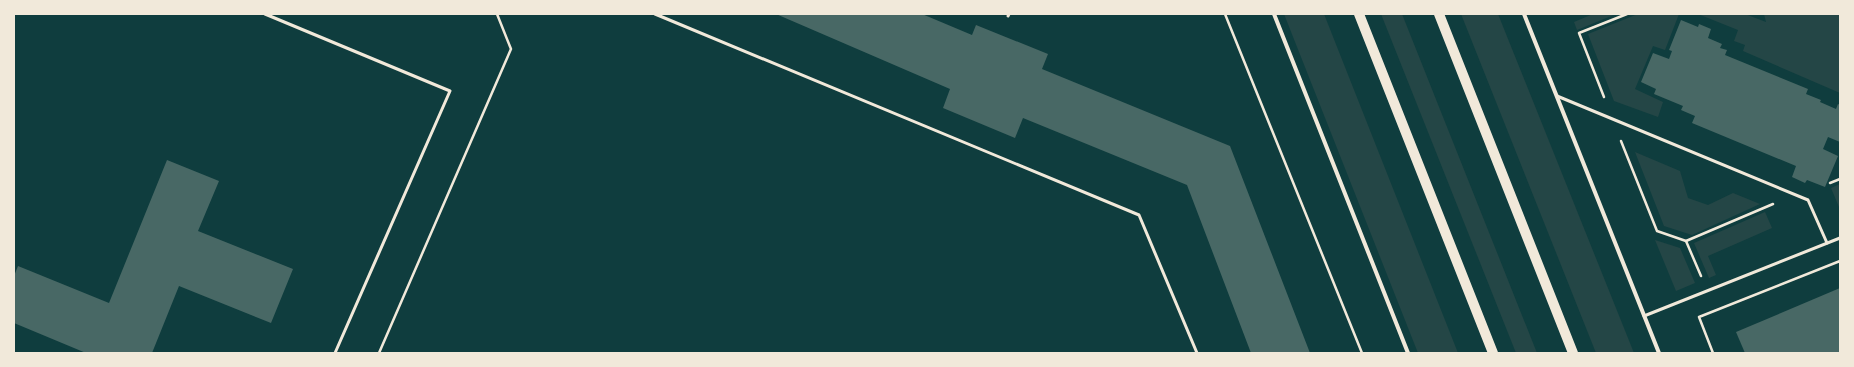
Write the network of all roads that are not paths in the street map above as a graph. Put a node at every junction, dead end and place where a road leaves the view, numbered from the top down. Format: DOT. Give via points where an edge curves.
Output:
graph roads {
  1 [pos="265,14"];
  2 [pos="655,14"];
  3 [pos="1274,14"];
  4 [pos="1359,14"];
  5 [pos="1438,14"];
  6 [pos="1524,14"];
  7 [pos="1557,96"];
  8 [pos="1840,238"];
  9 [pos="1827,243"];
  10 [pos="1644,316"];
  11 [pos="335,353"];
  12 [pos="1197,353"];
  13 [pos="1408,353"];
  14 [pos="1493,353"];
  15 [pos="1573,353"];
  16 [pos="1659,353"];
  1 -- 11 [label="lane" via="450,91"];
  2 -- 12 [label="lane" via="1139,215"];
  3 -- 13 [label="street"];
  4 -- 14 [label="main road"];
  5 -- 15 [label="main road"];
  6 -- 7 [label="street"];
  7 -- 9 [label="lane" via="1808,200"];
  7 -- 10 [label="street"];
  8 -- 9 [label="lane"];
  9 -- 10 [label="lane"];
  10 -- 16 [label="street"];
}
